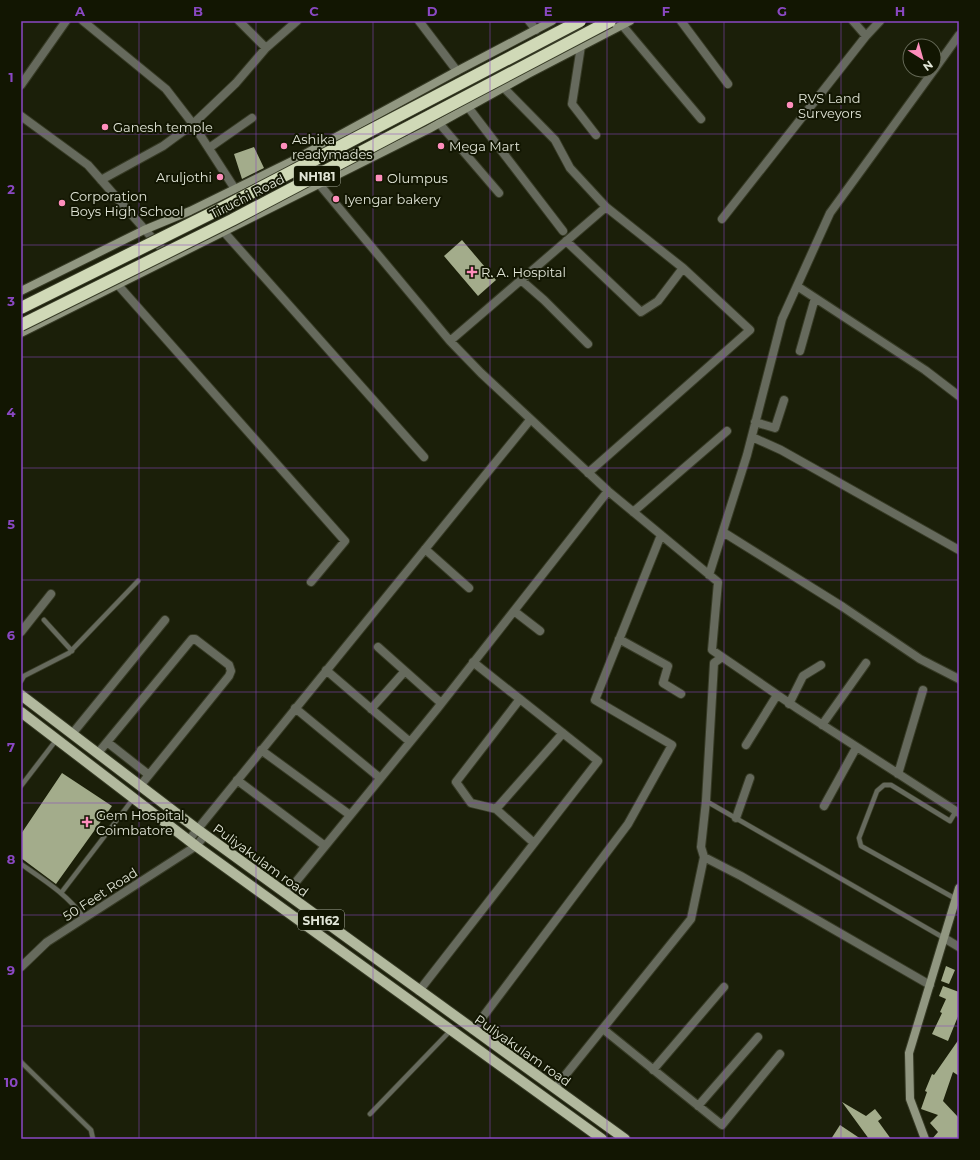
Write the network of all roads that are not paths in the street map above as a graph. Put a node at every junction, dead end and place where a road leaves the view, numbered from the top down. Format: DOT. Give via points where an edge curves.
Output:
graph roads {
  1 [pos="66,21"];
  2 [pos="83,21"];
  3 [pos="239,21"];
  4 [pos="297,21"];
  5 [pos="419,21"];
  6 [pos="529,21"];
  7 [pos="552,21"];
  8 [pos="580,21"];
  9 [pos="630,21"];
  10 [pos="681,21"];
  11 [pos="853,21"];
  12 [pos="880,21"];
  13 [pos="616,23"];
  14 [pos="536,30"];
  15 [pos="959,35"];
  16 [pos="866,36"];
  17 [pos="581,46"];
  18 [pos="266,48"];
  19 [pos="942,59"];
  20 [pos="457,71"];
  21 [pos="928,78"];
  22 [pos="728,84"];
  23 [pos="21,85"];
  24 [pos="503,88"];
  25 [pos="468,107"];
  26 [pos="21,116"];
  27 [pos="252,118"];
  28 [pos="701,119"];
  29 [pos="439,123"];
  30 [pos="193,124"];
  31 [pos="596,135"];
  32 [pos="209,148"];
  33 [pos="101,180"];
  34 [pos="319,184"];
  35 [pos="235,189"];
  36 [pos="499,193"];
  37 [pos="606,207"];
  38 [pos="722,219"];
  39 [pos="144,230"];
  40 [pos="563,231"];
  41 [pos="224,232"];
  42 [pos="566,241"];
  43 [pos="170,259"];
  44 [pos="683,268"];
  45 [pos="521,280"];
  46 [pos="118,285"];
  47 [pos="797,286"];
  48 [pos="21,291"];
  49 [pos="816,298"];
  50 [pos="21,308"];
  51 [pos="21,325"];
  52 [pos="21,333"];
  53 [pos="450,341"];
  54 [pos="588,344"];
  55 [pos="800,351"];
  56 [pos="959,396"];
  57 [pos="784,400"];
  58 [pos="530,420"];
  59 [pos="755,422"];
  60 [pos="727,431"];
  61 [pos="752,437"];
  62 [pos="424,457"];
  63 [pos="588,473"];
  64 [pos="608,491"];
  65 [pos="633,512"];
  66 [pos="723,532"];
  67 [pos="661,535"];
  68 [pos="425,549"];
  69 [pos="959,550"];
  70 [pos="709,575"];
  71 [pos="138,581"];
  72 [pos="311,582"];
  73 [pos="469,588"];
  74 [pos="51,594"];
  75 [pos="514,611"];
  76 [pos="44,620"];
  77 [pos="165,620"];
  78 [pos="540,631"];
  79 [pos="21,632"];
  80 [pos="619,639"];
  81 [pos="378,647"];
  82 [pos="72,651"];
  83 [pos="722,657"];
  84 [pos="473,662"];
  85 [pos="866,663"];
  86 [pos="821,665"];
  87 [pos="326,670"];
  88 [pos="405,671"];
  89 [pos="959,679"];
  90 [pos="21,680"];
  91 [pos="923,690"];
  92 [pos="681,694"];
  93 [pos="21,695"];
  94 [pos="777,695"];
  95 [pos="520,699"];
  96 [pos="441,703"];
  97 [pos="789,704"];
  98 [pos="295,708"];
  99 [pos="370,709"];
  100 [pos="21,712"];
  101 [pos="822,725"];
  102 [pos="562,733"];
  103 [pos="72,734"];
  104 [pos="57,739"];
  105 [pos="107,742"];
  106 [pos="410,742"];
  107 [pos="746,745"];
  108 [pos="856,748"];
  109 [pos="261,750"];
  110 [pos="98,753"];
  111 [pos="149,774"];
  112 [pos="898,774"];
  113 [pos="380,778"];
  114 [pos="750,778"];
  115 [pos="237,780"];
  116 [pos="21,786"];
  117 [pos="140,786"];
  118 [pos="134,799"];
  119 [pos="706,801"];
  120 [pos="824,806"];
  121 [pos="496,809"];
  122 [pos="958,812"];
  123 [pos="350,815"];
  124 [pos="736,818"];
  125 [pos="201,832"];
  126 [pos="192,843"];
  127 [pos="534,843"];
  128 [pos="325,846"];
  129 [pos="704,856"];
  130 [pos="21,864"];
  131 [pos="959,888"];
  132 [pos="61,893"];
  133 [pos="286,894"];
  134 [pos="956,899"];
  135 [pos="84,918"];
  136 [pos="944,938"];
  137 [pos="959,947"];
  138 [pos="21,968"];
  139 [pos="930,985"];
  140 [pos="724,986"];
  141 [pos="418,991"];
  142 [pos="603,1029"];
  143 [pos="451,1030"];
  144 [pos="473,1030"];
  145 [pos="758,1037"];
  146 [pos="780,1054"];
  147 [pos="21,1062"];
  148 [pos="653,1070"];
  149 [pos="555,1088"];
  150 [pos="698,1106"];
  151 [pos="370,1114"];
  152 [pos="614,1136"];
  153 [pos="93,1139"];
  154 [pos="602,1139"];
  155 [pos="625,1139"];
  156 [pos="925,1139"];
  1 -- 23 [label="street"];
  2 -- 30 [label="street" via="166,90"];
  3 -- 18 [label="street"];
  4 -- 18 [label="street"];
  5 -- 20 [label="street"];
  6 -- 14 [label="street"];
  7 -- 14 [label="street"];
  8 -- 50 [label="highway, Tiruchi Road / NH181, bridge" via="226,206"];
  9 -- 13 [label="street"];
  10 -- 22 [label="street"];
  11 -- 16 [label="street"];
  12 -- 16 [label="street"];
  13 -- 17 [label="street"];
  13 -- 28 [label="street"];
  13 -- 51 [label="highway, Tiruchi Road / NH181, bridge"];
  14 -- 20 [label="street"];
  15 -- 19 [label="street"];
  16 -- 38 [label="street"];
  17 -- 24 [label="street"];
  17 -- 31 [label="street" via="572,104"];
  18 -- 30 [label="street" via="236,83"];
  20 -- 35 [label="street" via="292,161"];
  21 -- 47 [label="street" via="830,213"];
  24 -- 25 [label="street"];
  24 -- 37 [label="street" via="555,140 570,168"];
  25 -- 29 [label="street"];
  25 -- 40 [label="street"];
  26 -- 33 [label="street" via="88,165"];
  27 -- 32 [label="street"];
  29 -- 34 [label="street"];
  29 -- 36 [label="street"];
  30 -- 32 [label="street"];
  30 -- 33 [label="street" via="164,146"];
  32 -- 35 [label="street"];
  33 -- 39 [label="street"];
  34 -- 41 [label="street"];
  34 -- 53 [label="street"];
  35 -- 39 [label="street"];
  37 -- 42 [label="street"];
  37 -- 44 [label="street"];
  39 -- 43 [label="street"];
  39 -- 48 [label="street"];
  41 -- 43 [label="street"];
  41 -- 62 [label="street"];
  42 -- 44 [label="street" via="641,312 658,301"];
  42 -- 45 [label="street"];
  43 -- 46 [label="street"];
  44 -- 63 [label="street" via="750,330"];
  45 -- 53 [label="street"];
  45 -- 54 [label="street"];
  46 -- 52 [label="street"];
  46 -- 72 [label="street" via="345,541"];
  47 -- 49 [label="street"];
  47 -- 59 [label="street" via="782,319"];
  49 -- 55 [label="street"];
  49 -- 56 [label="street" via="925,370"];
  53 -- 58 [label="street"];
  57 -- 59 [label="street" via="775,428"];
  58 -- 63 [label="street"];
  58 -- 68 [label="street, 50 Feet Road"];
  59 -- 61 [label="street"];
  60 -- 65 [label="street"];
  61 -- 66 [label="street"];
  61 -- 69 [label="street" via="781,450"];
  63 -- 64 [label="street"];
  64 -- 65 [label="street"];
  64 -- 75 [label="street"];
  65 -- 67 [label="street"];
  66 -- 70 [label="street"];
  66 -- 89 [label="street" via="920,659"];
  67 -- 70 [label="street"];
  67 -- 80 [label="street"];
  68 -- 73 [label="street"];
  68 -- 87 [label="street, 50 Feet Road"];
  70 -- 83 [label="street" via="718,582 712,650"];
  71 -- 82 [label="lane"];
  74 -- 79 [label="street"];
  75 -- 78 [label="street"];
  75 -- 84 [label="street"];
  76 -- 82 [label="lane"];
  77 -- 103 [label="street"];
  80 -- 92 [label="street" via="668,666 662,683"];
  80 -- 144 [label="street" via="595,700 672,745 628,824"];
  81 -- 88 [label="street"];
  82 -- 90 [label="lane"];
  83 -- 94 [label="street"];
  83 -- 119 [label="street" via="714,663"];
  84 -- 95 [label="street"];
  84 -- 96 [label="street"];
  85 -- 101 [label="street"];
  86 -- 97 [label="street" via="803,676"];
  87 -- 98 [label="street, 50 Feet Road"];
  87 -- 99 [label="street"];
  88 -- 96 [label="street"];
  88 -- 99 [label="street"];
  91 -- 112 [label="street"];
  93 -- 103 [label="main road, Puliyakulam road / SH162"];
  94 -- 97 [label="street"];
  94 -- 107 [label="street"];
  95 -- 102 [label="street"];
  95 -- 121 [label="street" via="456,782 471,803"];
  96 -- 106 [label="street"];
  97 -- 101 [label="street"];
  98 -- 109 [label="street, 50 Feet Road"];
  98 -- 113 [label="street"];
  99 -- 106 [label="street"];
  100 -- 104 [label="main road, Puliyakulam road / SH162"];
  101 -- 108 [label="street"];
  102 -- 121 [label="street"];
  102 -- 127 [label="street" via="598,761"];
  103 -- 110 [label="main road, Puliyakulam road / SH162"];
  104 -- 116 [label="lane"];
  104 -- 118 [label="main road, Puliyakulam road / SH162"];
  105 -- 110 [label="street"];
  105 -- 111 [label="street"];
  105 -- 111 [label="street" via="192,639 195,639 229,665 231,671"];
  106 -- 113 [label="street"];
  108 -- 112 [label="street"];
  108 -- 120 [label="street"];
  109 -- 115 [label="street, 50 Feet Road"];
  109 -- 123 [label="street"];
  110 -- 117 [label="main road, Puliyakulam road / SH162"];
  111 -- 117 [label="street"];
  112 -- 122 [label="street"];
  113 -- 123 [label="street"];
  114 -- 124 [label="street"];
  115 -- 125 [label="street, 50 Feet Road"];
  115 -- 128 [label="street"];
  117 -- 125 [label="main road, Puliyakulam road / SH162"];
  118 -- 126 [label="main road, Puliyakulam road / SH162"];
  118 -- 132 [label="lane"];
  119 -- 124 [label="lane"];
  119 -- 129 [label="street" via="701,847"];
  121 -- 127 [label="street"];
  122 -- 134 [label="lane" via="950,821 891,785 884,785 877,791 859,838 861,846"];
  123 -- 128 [label="street"];
  124 -- 136 [label="lane"];
  125 -- 126 [label="street, 50 Feet Road"];
  125 -- 133 [label="main road, Puliyakulam road / SH162"];
  126 -- 135 [label="street, 50 Feet Road"];
  126 -- 143 [label="main road, Puliyakulam road / SH162"];
  127 -- 141 [label="street"];
  128 -- 133 [label="street"];
  129 -- 139 [label="street"];
  129 -- 142 [label="street" via="691,919"];
  130 -- 132 [label="lane"];
  131 -- 134 [label="street"];
  132 -- 135 [label="lane"];
  133 -- 141 [label="main road, Puliyakulam road / SH162"];
  134 -- 136 [label="street"];
  135 -- 138 [label="street, 50 Feet Road" via="47,942"];
  136 -- 137 [label="street"];
  136 -- 139 [label="street"];
  139 -- 156 [label="street" via="909,1053 910,1099"];
  140 -- 148 [label="street"];
  141 -- 144 [label="main road, Puliyakulam road / SH162"];
  142 -- 148 [label="street"];
  142 -- 149 [label="street"];
  143 -- 151 [label="lane"];
  143 -- 154 [label="main road, Puliyakulam road / SH162"];
  144 -- 149 [label="main road, Puliyakulam road / SH162"];
  145 -- 150 [label="street"];
  146 -- 150 [label="street" via="722,1125"];
  147 -- 153 [label="lane" via="91,1130"];
  148 -- 150 [label="street"];
  149 -- 152 [label="main road, Puliyakulam road / SH162"];
  152 -- 155 [label="main road, Puliyakulam road / SH162"];
}
